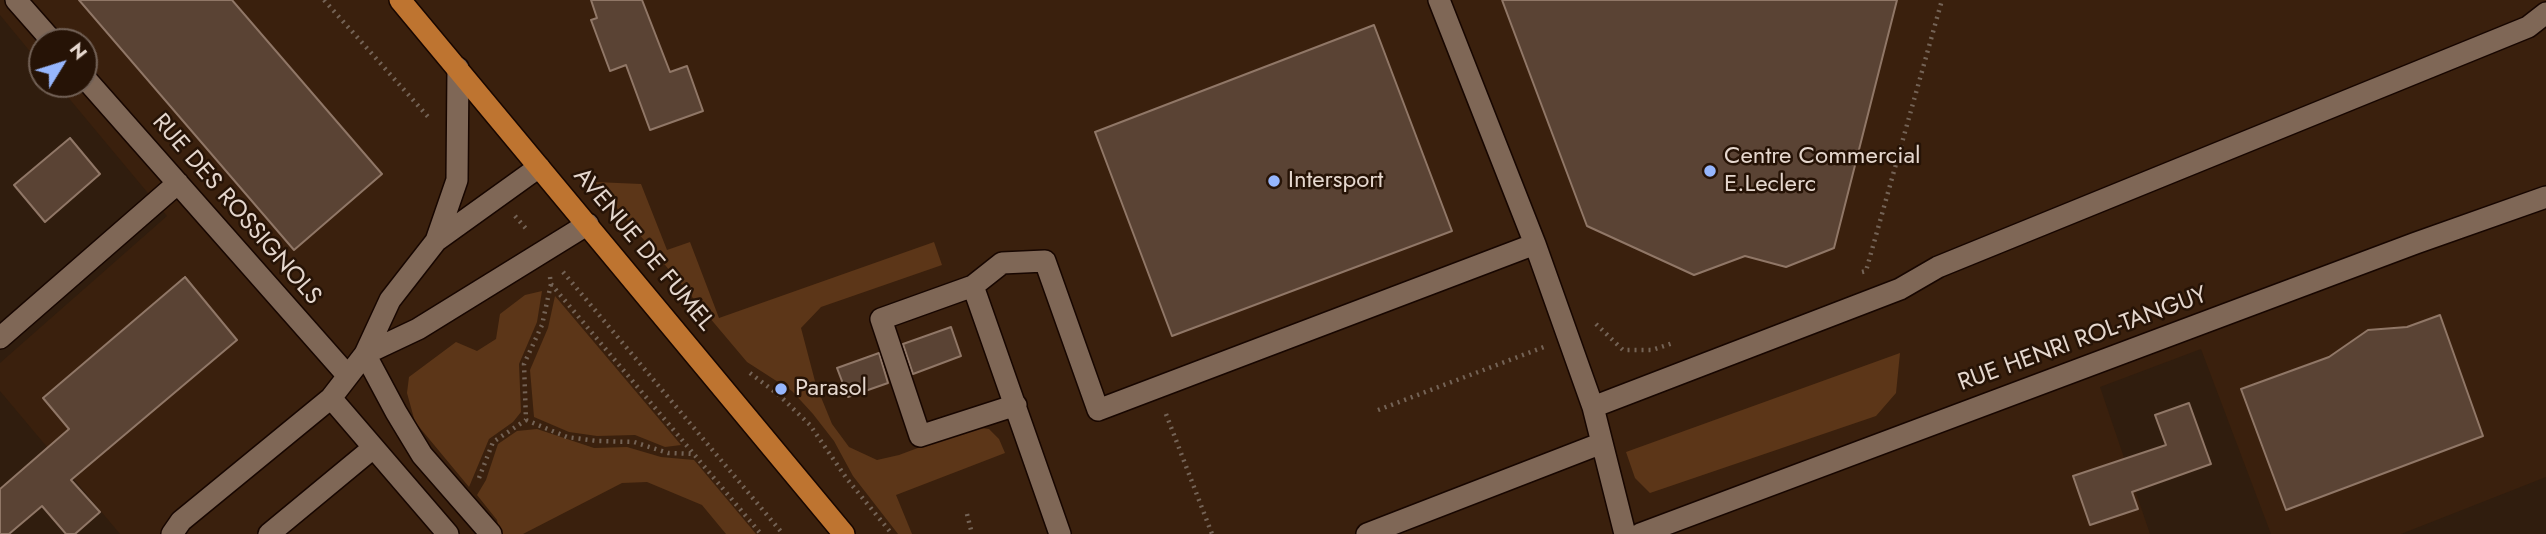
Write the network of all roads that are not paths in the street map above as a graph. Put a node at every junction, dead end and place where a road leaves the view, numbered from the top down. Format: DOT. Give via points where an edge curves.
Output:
graph roads {
  1 [pos="16,0"];
  2 [pos="400,0"];
  3 [pos="1438,0"];
  4 [pos="2546,13"];
  5 [pos="41,28"];
  6 [pos="458,68"];
  7 [pos="98,93"];
  8 [pos="539,167"];
  9 [pos="178,183"];
  10 [pos="2546,197"];
  11 [pos="588,224"];
  12 [pos="436,241"];
  13 [pos="1535,244"];
  14 [pos="973,286"];
  15 [pos="0,338"];
  16 [pos="365,354"];
  17 [pos="348,376"];
  18 [pos="331,398"];
  19 [pos="1016,405"];
  20 [pos="1593,407"];
  21 [pos="1602,443"];
  22 [pos="373,448"];
  23 [pos="483,531"];
  24 [pos="172,534"];
  25 [pos="269,534"];
  26 [pos="448,534"];
  27 [pos="844,534"];
  28 [pos="1060,534"];
  29 [pos="1367,534"];
  30 [pos="1625,534"];
  31 [pos="1640,534"];
  1 -- 5 [label="street"];
  2 -- 6 [label="main road, AVENUE DE FUMEL"];
  3 -- 13 [label="street"];
  4 -- 20 [label="street" via="2528,27 1938,267 1900,289"];
  6 -- 8 [label="main road, AVENUE DE FUMEL"];
  6 -- 12 [label="street" via="457,180"];
  7 -- 9 [label="street, RUE DES ROSSIGNOLS"];
  8 -- 11 [label="main road, AVENUE DE FUMEL"];
  8 -- 12 [label="street"];
  9 -- 15 [label="street"];
  9 -- 17 [label="street, RUE DES ROSSIGNOLS"];
  10 -- 31 [label="street, RUE HENRI ROL-TANGUY"];
  11 -- 16 [label="street" via="418,328"];
  11 -- 27 [label="main road, AVENUE DE FUMEL"];
  12 -- 16 [label="street" via="390,300"];
  13 -- 14 [label="street" via="1098,410 1045,261 1002,263"];
  13 -- 20 [label="street"];
  14 -- 19 [label="street"];
  14 -- 19 [label="street" via="881,319 920,436"];
  16 -- 17 [label="street"];
  16 -- 23 [label="street" via="422,455"];
  17 -- 18 [label="street"];
  18 -- 22 [label="street"];
  18 -- 24 [label="street" via="181,521"];
  19 -- 28 [label="street"];
  20 -- 21 [label="street"];
  21 -- 29 [label="street"];
  21 -- 30 [label="street"];
  22 -- 25 [label="street"];
  22 -- 26 [label="street"];
}
